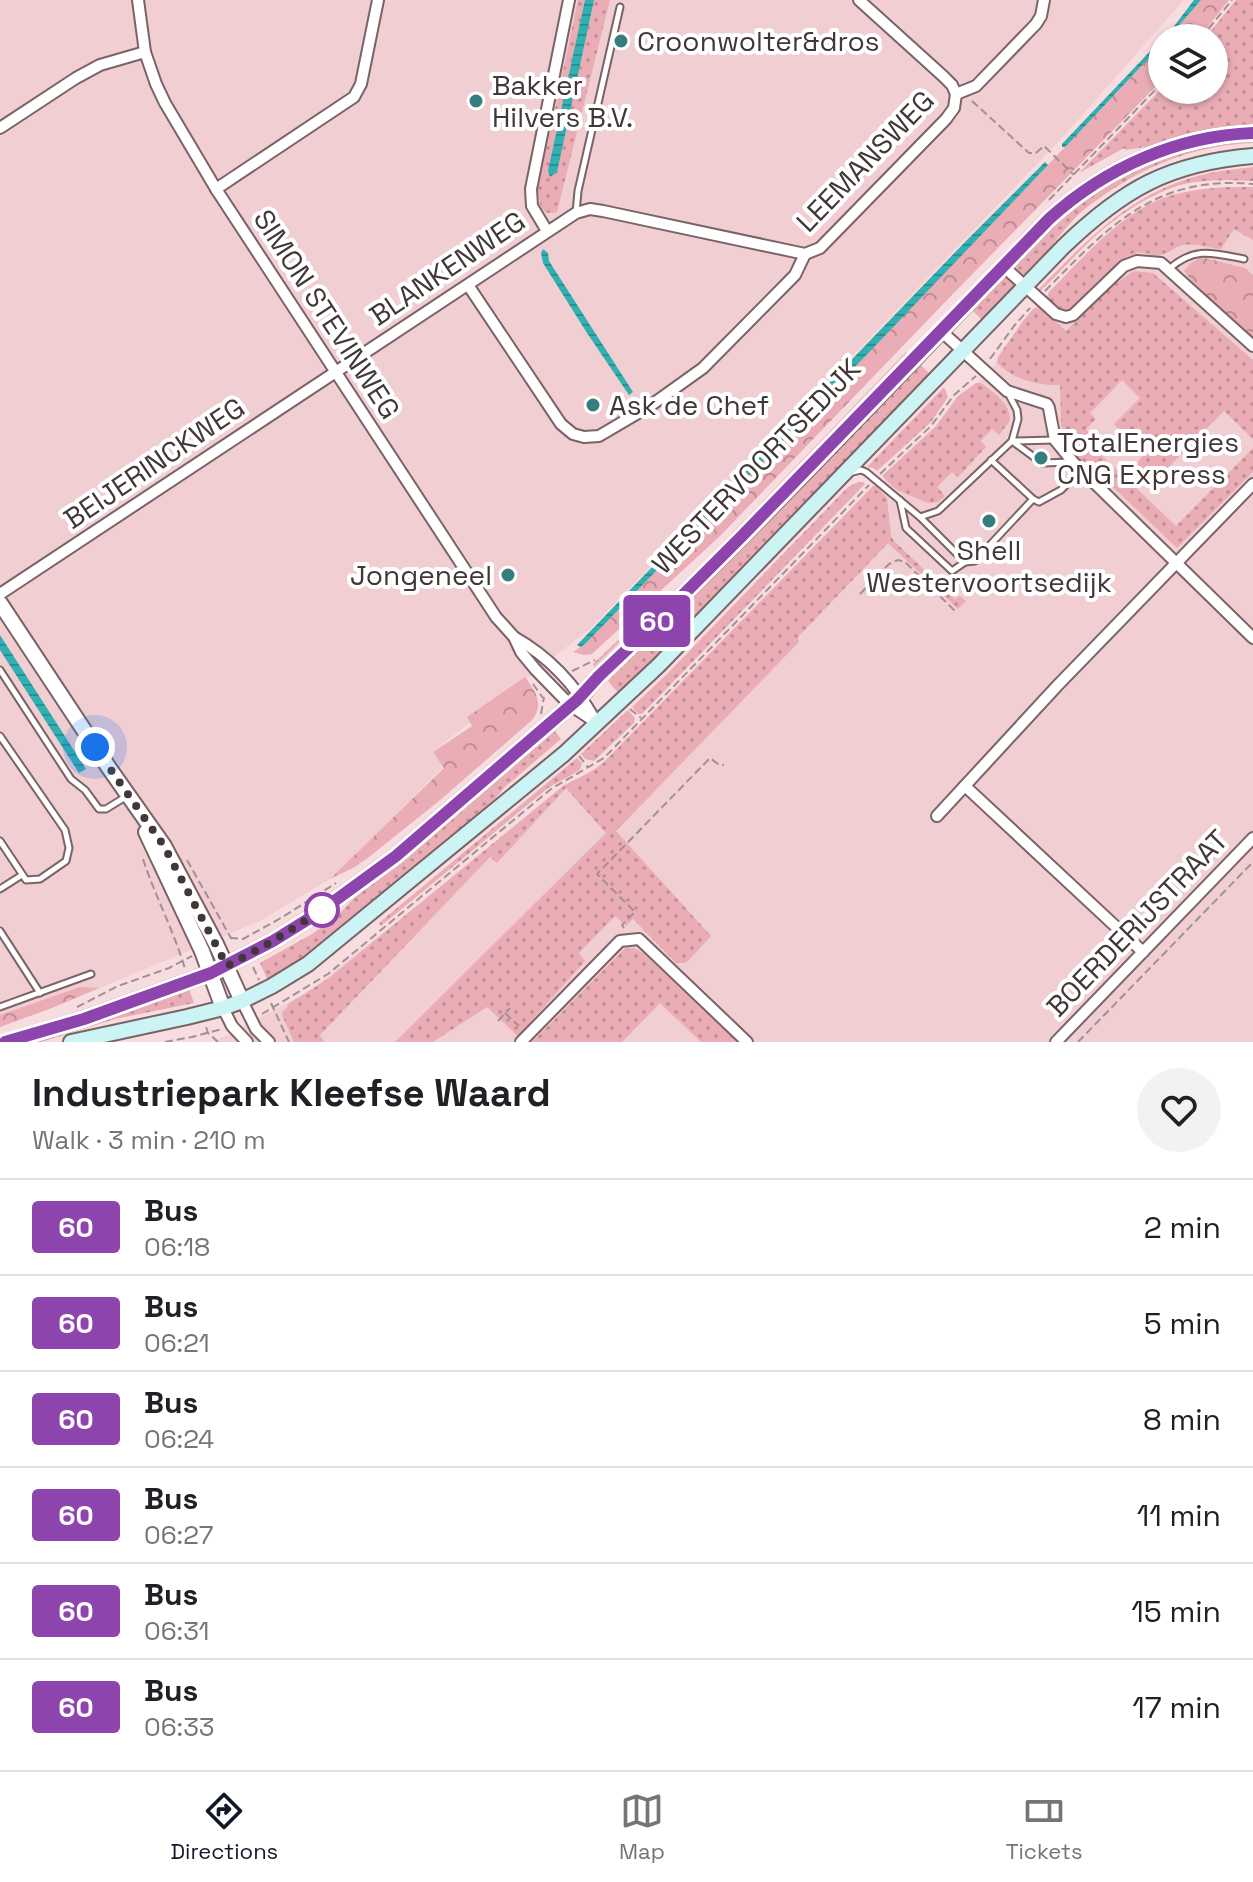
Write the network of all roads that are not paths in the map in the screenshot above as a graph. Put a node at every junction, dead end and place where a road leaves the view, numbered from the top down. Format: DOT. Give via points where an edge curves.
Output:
graph roads {
  1 [pos="138,0"];
  2 [pos="378,0"];
  3 [pos="569,0"];
  4 [pos="859,0"];
  5 [pos="1044,0"];
  6 [pos="620,7"];
  7 [pos="145,52"];
  8 [pos="956,94"];
  9 [pos="0,128"];
  10 [pos="1253,133"];
  11 [pos="1253,156"];
  12 [pos="216,189"];
  13 [pos="576,213"];
  14 [pos="547,231"];
  15 [pos="805,254"];
  16 [pos="1244,259"];
  17 [pos="1003,266"];
  18 [pos="1168,270"];
  19 [pos="468,285"];
  20 [pos="1025,286"];
  21 [pos="941,331"];
  22 [pos="1253,346"];
  23 [pos="963,351"];
  24 [pos="335,371"];
  25 [pos="1007,391"];
  26 [pos="1055,440"];
  27 [pos="1012,441"];
  28 [pos="991,460"];
  29 [pos="1077,466"];
  30 [pos="844,475"];
  31 [pos="1253,484"];
  32 [pos="899,499"];
  33 [pos="1033,499"];
  34 [pos="920,517"];
  35 [pos="965,562"];
  36 [pos="1176,564"];
  37 [pos="0,594"];
  38 [pos="0,603"];
  39 [pos="514,637"];
  40 [pos="1253,638"];
  41 [pos="0,670"];
  42 [pos="576,700"];
  43 [pos="597,723"];
  44 [pos="0,736"];
  45 [pos="965,786"];
  46 [pos="128,796"];
  47 [pos="937,816"];
  48 [pos="1253,838"];
  49 [pos="0,841"];
  50 [pos="22,875"];
  51 [pos="0,889"];
  52 [pos="0,931"];
  53 [pos="209,948"];
  54 [pos="1143,952"];
  55 [pos="227,966"];
  56 [pos="211,973"];
  57 [pos="91,974"];
  58 [pos="40,993"];
  59 [pos="242,1001"];
  60 [pos="0,1007"];
  61 [pos="223,1008"];
  62 [pos="525,1039"];
  63 [pos="6,1042"];
  64 [pos="71,1042"];
  65 [pos="247,1042"];
  66 [pos="269,1042"];
  67 [pos="747,1042"];
  68 [pos="1056,1042"];
  1 -- 7 [label="street, SIMON STEVINWEG"];
  2 -- 12 [label="street" via="354,97"];
  3 -- 14 [label="street, BLANKENWEG" via="531,189 532,206"];
  4 -- 8 [label="street"];
  5 -- 8 [label="street, LEEMANSWEG" via="1036,24 980,82"];
  6 -- 13 [label="lane"];
  7 -- 9 [label="street" via="100,65"];
  7 -- 12 [label="street, SIMON STEVINWEG" via="165,103"];
  8 -- 15 [label="street, LEEMANSWEG" via="946,119 820,248"];
  10 -- 17 [label="main road, WESTERVOORTSEDIJK" via="1185,143 1122,168 1066,204"];
  11 -- 20 [label="main road" via="1192,165 1135,188 1090,221"];
  12 -- 24 [label="street, SIMON STEVINWEG"];
  13 -- 14 [label="street"];
  13 -- 15 [label="street, LEEMANSWEG" via="603,211"];
  14 -- 19 [label="street, BLANKENWEG"];
  15 -- 19 [label="street" via="795,275 703,368 599,436 573,434 561,424"];
  16 -- 18 [label="lane" via="1199,252"];
  17 -- 20 [label="street"];
  17 -- 21 [label="main road, WESTERVOORTSEDIJK"];
  18 -- 20 [label="street" via="1148,261 1124,266 1066,317"];
  18 -- 22 [label="street"];
  19 -- 24 [label="street, BLANKENWEG"];
  20 -- 23 [label="main road"];
  21 -- 23 [label="street"];
  21 -- 42 [label="main road, WESTERVOORTSEDIJK"];
  23 -- 25 [label="street"];
  23 -- 30 [label="main road"];
  24 -- 37 [label="street, BEIJERINCKWEG"];
  24 -- 39 [label="street, SIMON STEVINWEG"];
  25 -- 26 [label="street" via="1047,404"];
  25 -- 27 [label="lane" via="1018,419"];
  26 -- 27 [label="lane"];
  26 -- 29 [label="street"];
  27 -- 28 [label="lane"];
  27 -- 29 [label="lane" via="1042,463"];
  28 -- 33 [label="lane"];
  28 -- 34 [label="lane" via="938,511"];
  29 -- 33 [label="lane" via="1061,490 1039,502"];
  29 -- 36 [label="street"];
  30 -- 32 [label="lane" via="866,472"];
  30 -- 43 [label="main road"];
  31 -- 36 [label="street"];
  32 -- 34 [label="lane"];
  32 -- 35 [label="lane" via="906,528 952,571"];
  33 -- 35 [label="lane" via="975,561"];
  34 -- 35 [label="lane"];
  36 -- 40 [label="street"];
  36 -- 45 [label="street"];
  38 -- 46 [label="street"];
  39 -- 42 [label="street, SIMON STEVINWEG" via="543,656"];
  39 -- 42 [label="street, SIMON STEVINWEG" via="554,688"];
  41 -- 46 [label="lane" via="71,779 99,809"];
  42 -- 43 [label="street"];
  42 -- 55 [label="main road, WESTERVOORTSEDIJK" via="396,856 318,913"];
  43 -- 59 [label="main road" via="324,952"];
  44 -- 50 [label="lane" via="68,838 66,861 40,879 26,880"];
  45 -- 47 [label="street"];
  45 -- 54 [label="street"];
  46 -- 53 [label="street"];
  48 -- 54 [label="street, BOERDERIJSTRAAT"];
  49 -- 50 [label="lane"];
  50 -- 51 [label="lane"];
  52 -- 58 [label="lane"];
  53 -- 55 [label="street"];
  53 -- 56 [label="street"];
  54 -- 68 [label="street, BOERDERIJSTRAAT"];
  55 -- 56 [label="main road, WESTERVOORTSEDIJK"];
  55 -- 59 [label="street"];
  56 -- 61 [label="street"];
  56 -- 63 [label="main road, WESTERVOORTSEDIJK"];
  57 -- 58 [label="lane"];
  58 -- 60 [label="lane"];
  59 -- 61 [label="main road"];
  59 -- 66 [label="street"];
  61 -- 64 [label="main road"];
  61 -- 65 [label="street"];
  62 -- 67 [label="street" via="620,941 639,939"];
}
